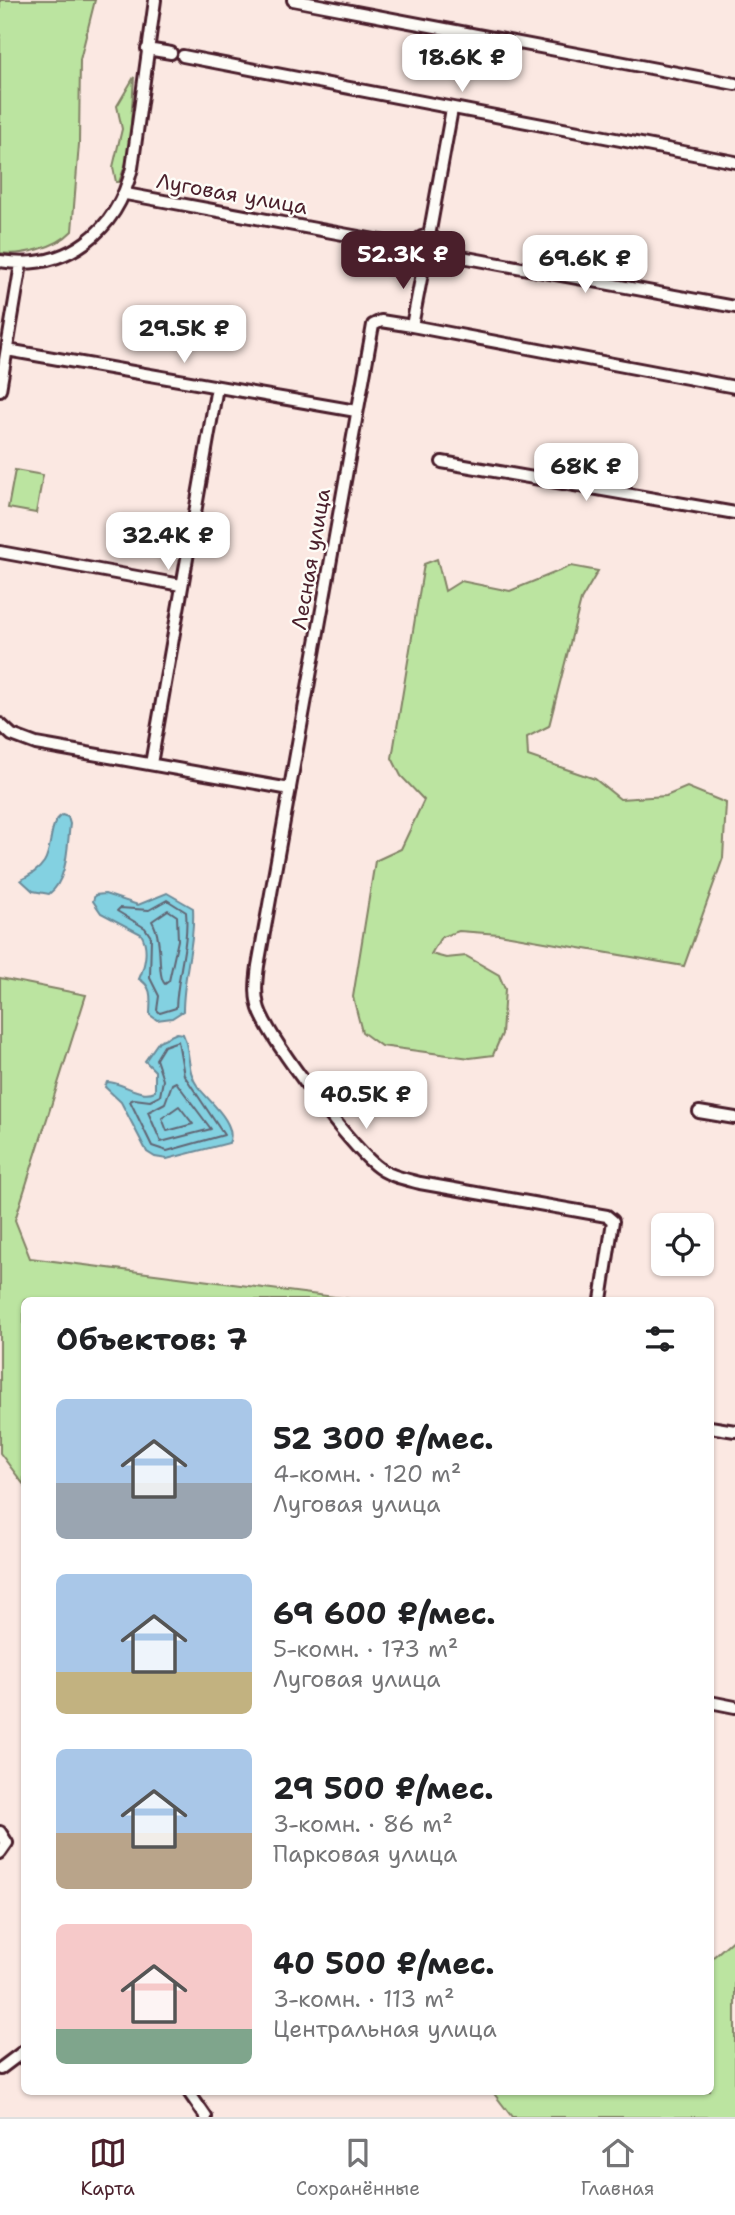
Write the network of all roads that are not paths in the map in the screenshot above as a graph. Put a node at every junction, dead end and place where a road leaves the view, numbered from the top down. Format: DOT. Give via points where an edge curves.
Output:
graph roads {
  1 [pos="155,0"];
  2 [pos="293,0"];
  3 [pos="147,49"];
  4 [pos="171,54"];
  5 [pos="183,56"];
  6 [pos="732,82"];
  7 [pos="452,108"];
  8 [pos="735,162"];
  9 [pos="126,194"];
  10 [pos="429,236"];
  11 [pos="413,247"];
  12 [pos="440,253"];
  13 [pos="0,261"];
  14 [pos="424,263"];
  15 [pos="21,264"];
  16 [pos="735,307"];
  17 [pos="412,326"];
  18 [pos="7,350"];
  19 [pos="217,387"];
  20 [pos="735,387"];
  21 [pos="0,390"];
  22 [pos="356,411"];
  23 [pos="442,462"];
  24 [pos="735,513"];
  25 [pos="0,552"];
  26 [pos="181,585"];
  27 [pos="0,724"];
  28 [pos="151,764"];
  29 [pos="290,789"];
  30 [pos="699,1112"];
  31 [pos="735,1118"];
  32 [pos="601,1297"];
  33 [pos="714,1428"];
  34 [pos="735,1431"];
  35 [pos="714,1703"];
  36 [pos="735,1706"];
  37 [pos="0,1832"];
  38 [pos="0,1853"];
  39 [pos="21,2053"];
  40 [pos="0,2069"];
  41 [pos="191,2095"];
  42 [pos="206,2117"];
  1 -- 3 [label="street"];
  2 -- 6 [label="street"];
  3 -- 4 [label="street"];
  3 -- 9 [label="street"];
  5 -- 7 [label="street"];
  7 -- 8 [label="street"];
  7 -- 10 [label="street"];
  9 -- 11 [label="street, Луговая улица"];
  9 -- 15 [label="street" via="115,215 79,247"];
  10 -- 11 [label="street" via="422,236"];
  10 -- 12 [label="street" via="440,246"];
  11 -- 14 [label="street"];
  12 -- 14 [label="street"];
  12 -- 16 [label="street"];
  13 -- 15 [label="street"];
  14 -- 17 [label="street"];
  15 -- 18 [label="street"];
  17 -- 20 [label="street"];
  17 -- 22 [label="street, Лесная улица" via="382,321 373,325"];
  18 -- 19 [label="street"];
  18 -- 21 [label="street"];
  19 -- 22 [label="street"];
  19 -- 26 [label="street"];
  22 -- 29 [label="street, Лесная улица"];
  23 -- 24 [label="street"];
  25 -- 26 [label="street"];
  26 -- 28 [label="street"];
  27 -- 28 [label="street" via="12,735 36,744"];
  28 -- 29 [label="street"];
  29 -- 32 [label="street, Лесная улица" via="256,989 260,1012 273,1034 328,1111 376,1166 393,1176 607,1216 613,1221"];
  30 -- 31 [label="street"];
  33 -- 34 [label="street"];
  35 -- 36 [label="street"];
  37 -- 38 [label="street" via="7,1843"];
  39 -- 40 [label="street"];
  41 -- 42 [label="street"];
}
